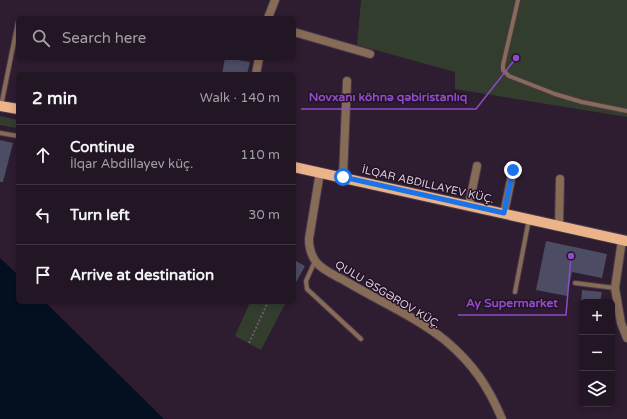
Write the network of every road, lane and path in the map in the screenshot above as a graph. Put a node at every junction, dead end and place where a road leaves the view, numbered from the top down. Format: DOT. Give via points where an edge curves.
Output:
graph roads {
  1 [pos="275,0"];
  2 [pos="518,0"];
  3 [pos="269,16"];
  4 [pos="16,32"];
  5 [pos="296,33"];
  6 [pos="370,54"];
  7 [pos="260,60"];
  8 [pos="256,72"];
  9 [pos="347,81"];
  10 [pos="1,106"];
  11 [pos="16,110"];
  12 [pos="627,111"];
  13 [pos="0,133"];
  14 [pos="16,136"];
  15 [pos="477,166"];
  16 [pos="296,167"];
  17 [pos="513,170"];
  18 [pos="320,172"];
  19 [pos="343,177"];
  20 [pos="560,178"];
  21 [pos="469,205"];
  22 [pos="504,213"];
  23 [pos="529,218"];
  24 [pos="558,225"];
  25 [pos="624,240"];
  26 [pos="316,261"];
  27 [pos="576,284"];
  28 [pos="615,288"];
  29 [pos="516,292"];
  30 [pos="267,304"];
  31 [pos="627,338"];
  32 [pos="361,339"];
  33 [pos="248,343"];
  34 [pos="502,419"];
  1 -- 3 [label="street"];
  2 -- 12 [label="lane" via="503,70 509,76 555,94"];
  4 -- 10 [label="lane"];
  5 -- 6 [label="street"];
  7 -- 8 [label="street"];
  9 -- 19 [label="street"];
  10 -- 11 [label="main road"];
  13 -- 14 [label="lane"];
  15 -- 21 [label="street"];
  16 -- 18 [label="main road, İLQAR ABDILLAYEV KÜÇ."];
  17 -- 22 [label="street"];
  18 -- 19 [label="main road, İLQAR ABDILLAYEV KÜÇ."];
  18 -- 26 [label="street" via="309,239 309,246"];
  19 -- 21 [label="main road, İLQAR ABDILLAYEV KÜÇ."];
  20 -- 24 [label="street"];
  21 -- 22 [label="main road, İLQAR ABDILLAYEV KÜÇ."];
  22 -- 23 [label="main road, İLQAR ABDILLAYEV KÜÇ."];
  23 -- 24 [label="main road, İLQAR ABDILLAYEV KÜÇ."];
  23 -- 29 [label="lane"];
  24 -- 25 [label="main road, İLQAR ABDILLAYEV KÜÇ."];
  25 -- 28 [label="street"];
  26 -- 32 [label="lane" via="306,281 307,289"];
  26 -- 34 [label="street, QULU ƏSGƏROV KÜÇ." via="326,270 428,328 446,341 474,369"];
  27 -- 28 [label="lane"];
  28 -- 31 [label="street" via="621,323"];
  30 -- 33 [label="path"];
}
